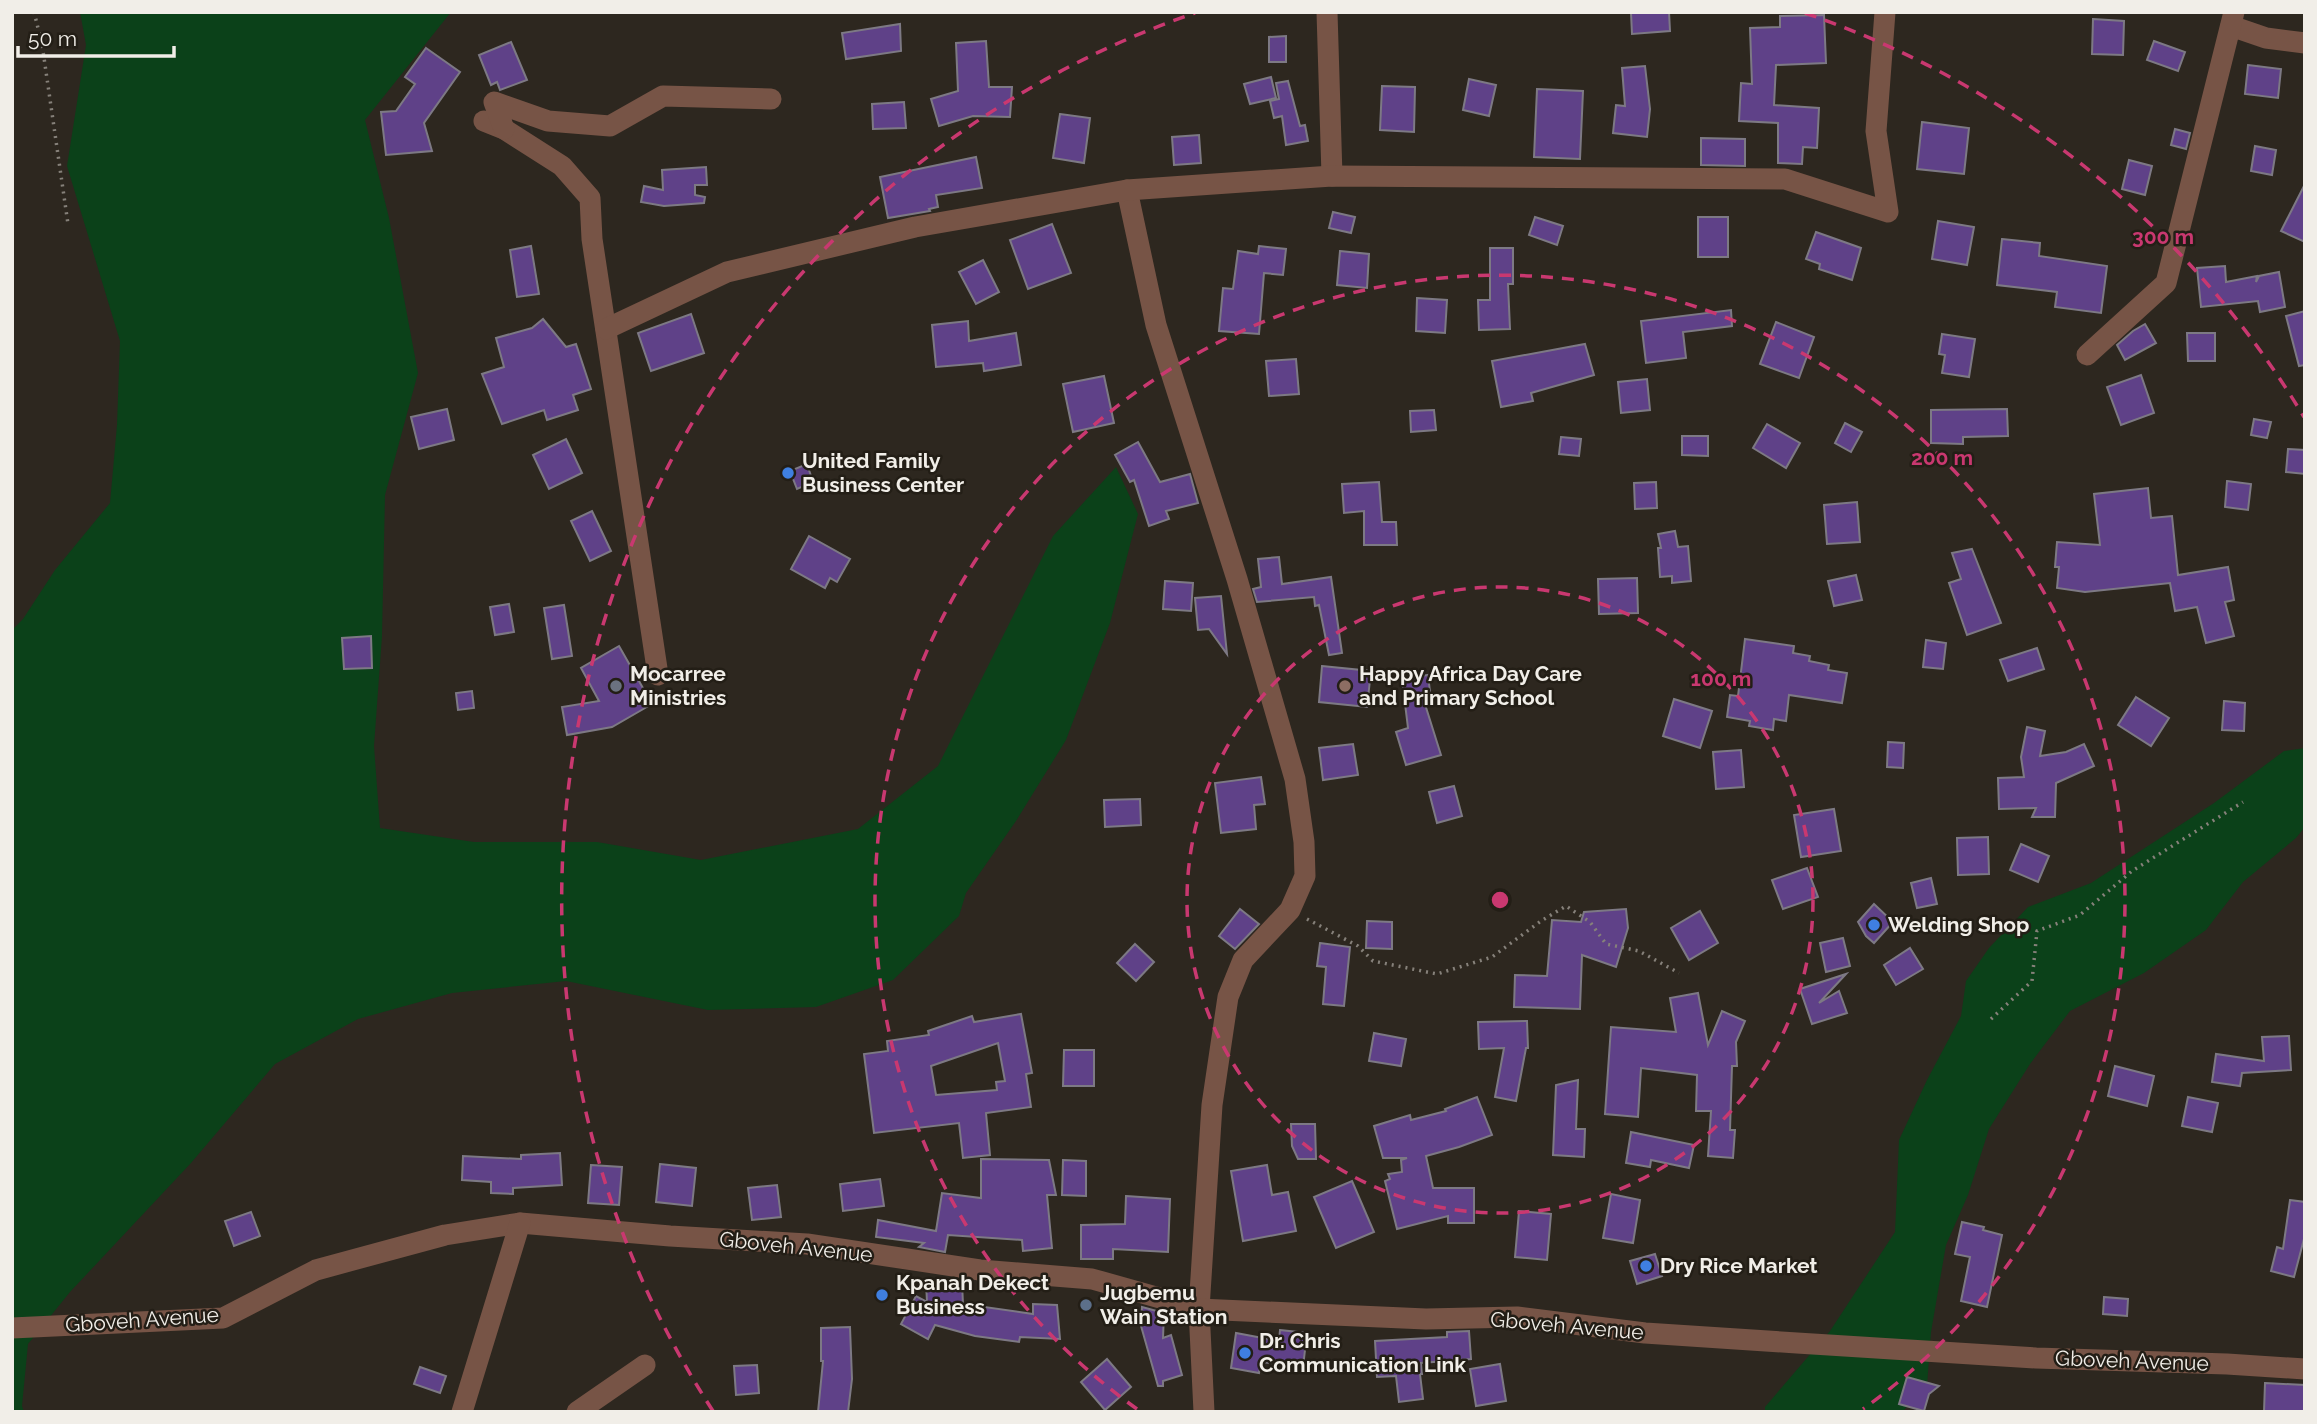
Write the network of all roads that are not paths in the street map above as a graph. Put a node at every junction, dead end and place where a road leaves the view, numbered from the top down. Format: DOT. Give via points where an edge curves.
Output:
graph roads {
  1 [pos="1327,12"];
  2 [pos="1885,12"];
  3 [pos="2232,19"];
  4 [pos="2305,43"];
  5 [pos="771,99"];
  6 [pos="1332,176"];
  7 [pos="1127,190"];
  8 [pos="606,329"];
  9 [pos="2087,355"];
  10 [pos="658,675"];
  11 [pos="520,1223"];
  12 [pos="1199,1309"];
  13 [pos="12,1328"];
  14 [pos="645,1365"];
  15 [pos="2305,1369"];
  16 [pos="462,1412"];
  17 [pos="577,1412"];
  18 [pos="1204,1412"];
  1 -- 6 [label="street"];
  2 -- 6 [label="street" via="1875,131 1888,212 1785,178"];
  3 -- 4 [label="street" via="2266,38"];
  3 -- 9 [label="street" via="2166,283"];
  5 -- 8 [label="street" via="663,96 610,126 548,121 494,102 494,125 562,166 590,198"];
  6 -- 7 [label="street"];
  7 -- 8 [label="street" via="915,227 727,272"];
  7 -- 12 [label="street" via="1156,325 1295,779 1304,842 1305,876 1290,910 1243,960 1228,997 1212,1105"];
  8 -- 10 [label="street"];
  11 -- 12 [label="street, Gboveh Avenue" via="807,1244 980,1270 1092,1279"];
  11 -- 13 [label="street, Gboveh Avenue" via="445,1235 316,1270 223,1318"];
  11 -- 16 [label="street"];
  12 -- 15 [label="street, Gboveh Avenue" via="1426,1319 1517,1317 1645,1333 2036,1358"];
  12 -- 18 [label="street"];
  14 -- 17 [label="street"];
}
